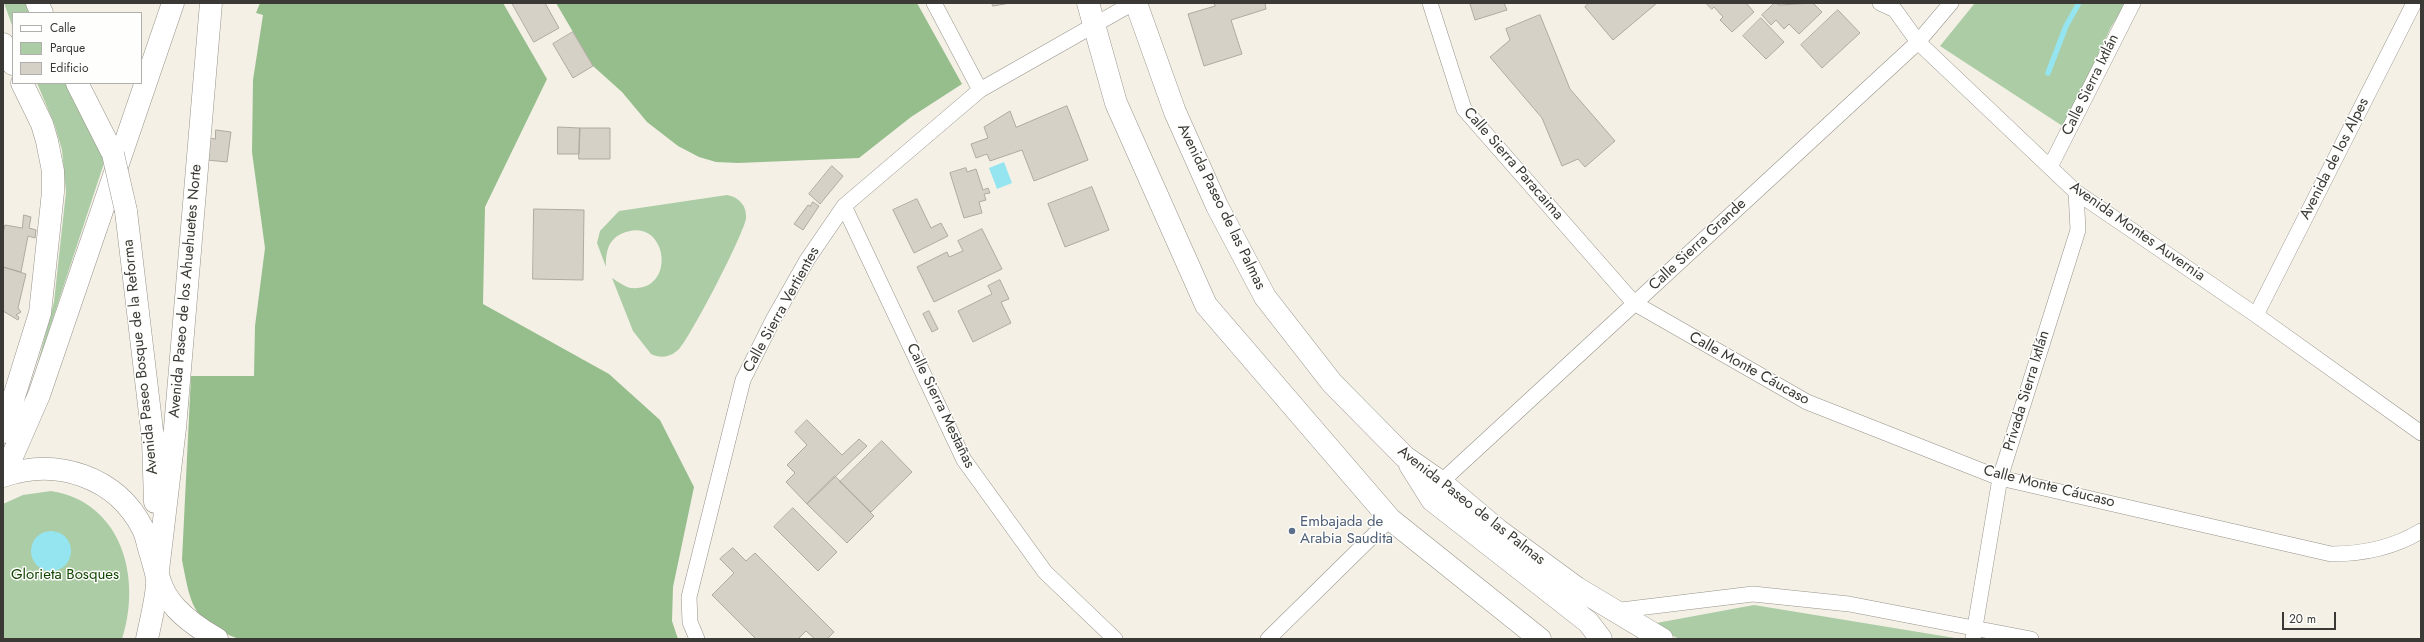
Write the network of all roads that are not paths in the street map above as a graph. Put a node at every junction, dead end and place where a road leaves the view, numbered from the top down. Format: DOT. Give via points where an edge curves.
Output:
graph roads {
  1 [pos="37,3"];
  2 [pos="173,3"];
  3 [pos="211,3"];
  4 [pos="934,3"];
  5 [pos="1088,3"];
  6 [pos="1133,3"];
  7 [pos="1136,3"];
  8 [pos="1430,3"];
  9 [pos="1880,3"];
  10 [pos="1951,3"];
  11 [pos="2133,3"];
  12 [pos="2414,3"];
  13 [pos="1895,6"];
  14 [pos="42,12"];
  15 [pos="1093,28"];
  16 [pos="1918,42"];
  17 [pos="3,44"];
  18 [pos="12,62"];
  19 [pos="22,84"];
  20 [pos="77,84"];
  21 [pos="980,90"];
  22 [pos="2050,167"];
  23 [pos="2076,192"];
  24 [pos="844,206"];
  25 [pos="1634,304"];
  26 [pos="2256,315"];
  27 [pos="3,432"];
  28 [pos="2421,433"];
  29 [pos="1405,457"];
  30 [pos="3,476"];
  31 [pos="2000,478"];
  32 [pos="1441,482"];
  33 [pos="1390,519"];
  34 [pos="2421,531"];
  35 [pos="157,580"];
  36 [pos="1612,611"];
  37 [pos="1974,634"];
  38 [pos="1533,638"];
  39 [pos="147,639"];
  40 [pos="216,639"];
  41 [pos="697,639"];
  42 [pos="1115,639"];
  43 [pos="1268,639"];
  44 [pos="1601,639"];
  45 [pos="1662,639"];
  46 [pos="2031,639"];
  1 -- 14 [label="main road"];
  2 -- 30 [label="main road" via="39,395"];
  3 -- 35 [label="main road, Avenida Paseo de los Ahuehuetes Norte" via="175,428"];
  4 -- 21 [label="street"];
  5 -- 15 [label="main road"];
  6 -- 15 [label="street, Calle Sierra Vertientes"];
  7 -- 29 [label="main road, Avenida Paseo de las Palmas" via="1196,163 1265,296 1332,383"];
  8 -- 25 [label="street, Calle Sierra Paracaima" via="1464,109"];
  9 -- 13 [label="street, Avenida Montes Auvernia"];
  10 -- 16 [label="street, Calle Sierra Grande"];
  11 -- 22 [label="street, Calle Sierra Ixtlán" via="2114,35"];
  12 -- 26 [label="street, Avenida de los Alpes"];
  13 -- 16 [label="street, Avenida Montes Auvernia"];
  15 -- 21 [label="street, Calle Sierra Vertientes"];
  15 -- 33 [label="main road" via="1116,103 1206,305"];
  16 -- 22 [label="street, Avenida Montes Auvernia"];
  16 -- 25 [label="street, Calle Sierra Grande"];
  17 -- 18 [label="main road"];
  19 -- 27 [label="main road" via="42,124 47,141 53,171 53,192 40,313"];
  20 -- 35 [label="main road, Avenida Paseo Bosque de la Reforma, bridge" via="112,154 126,211 153,439"];
  21 -- 24 [label="street, Calle Sierra Vertientes"];
  22 -- 23 [label="street, Avenida Montes Auvernia"];
  23 -- 26 [label="street, Avenida Montes Auvernia"];
  23 -- 31 [label="street, Privada Sierra Ixtlán" via="2078,230"];
  24 -- 41 [label="street, Calle Sierra Vertientes" via="807,260 743,380 689,597 690,622"];
  24 -- 42 [label="street, Calle Sierra Mestañas" via="964,460 1045,572"];
  25 -- 31 [label="street, Calle Monte Cáucaso" via="1807,402"];
  25 -- 32 [label="street, Calle Sierra Grande"];
  26 -- 28 [label="street, Avenida Montes Auvernia"];
  29 -- 32 [label="main road, Avenida Paseo de las Palmas"];
  29 -- 44 [label="main road" via="1432,500 1588,622"];
  30 -- 35 [label="main road" via="31,468 61,470 89,478 112,490 129,506 144,531"];
  31 -- 34 [label="street, Calle Monte Cáucaso" via="2331,554 2377,550 2403,541"];
  31 -- 37 [label="street, Privada Sierra Ixtlán"];
  32 -- 36 [label="main road, Avenida Paseo de las Palmas" via="1498,530"];
  33 -- 38 [label="main road"];
  33 -- 43 [label="street"];
  35 -- 39 [label="main road"];
  35 -- 40 [label="main road" via="174,607"];
  36 -- 37 [label="street" via="1753,594 1850,604"];
  36 -- 45 [label="main road, Avenida Paseo de las Palmas"];
  37 -- 46 [label="street"];
}
